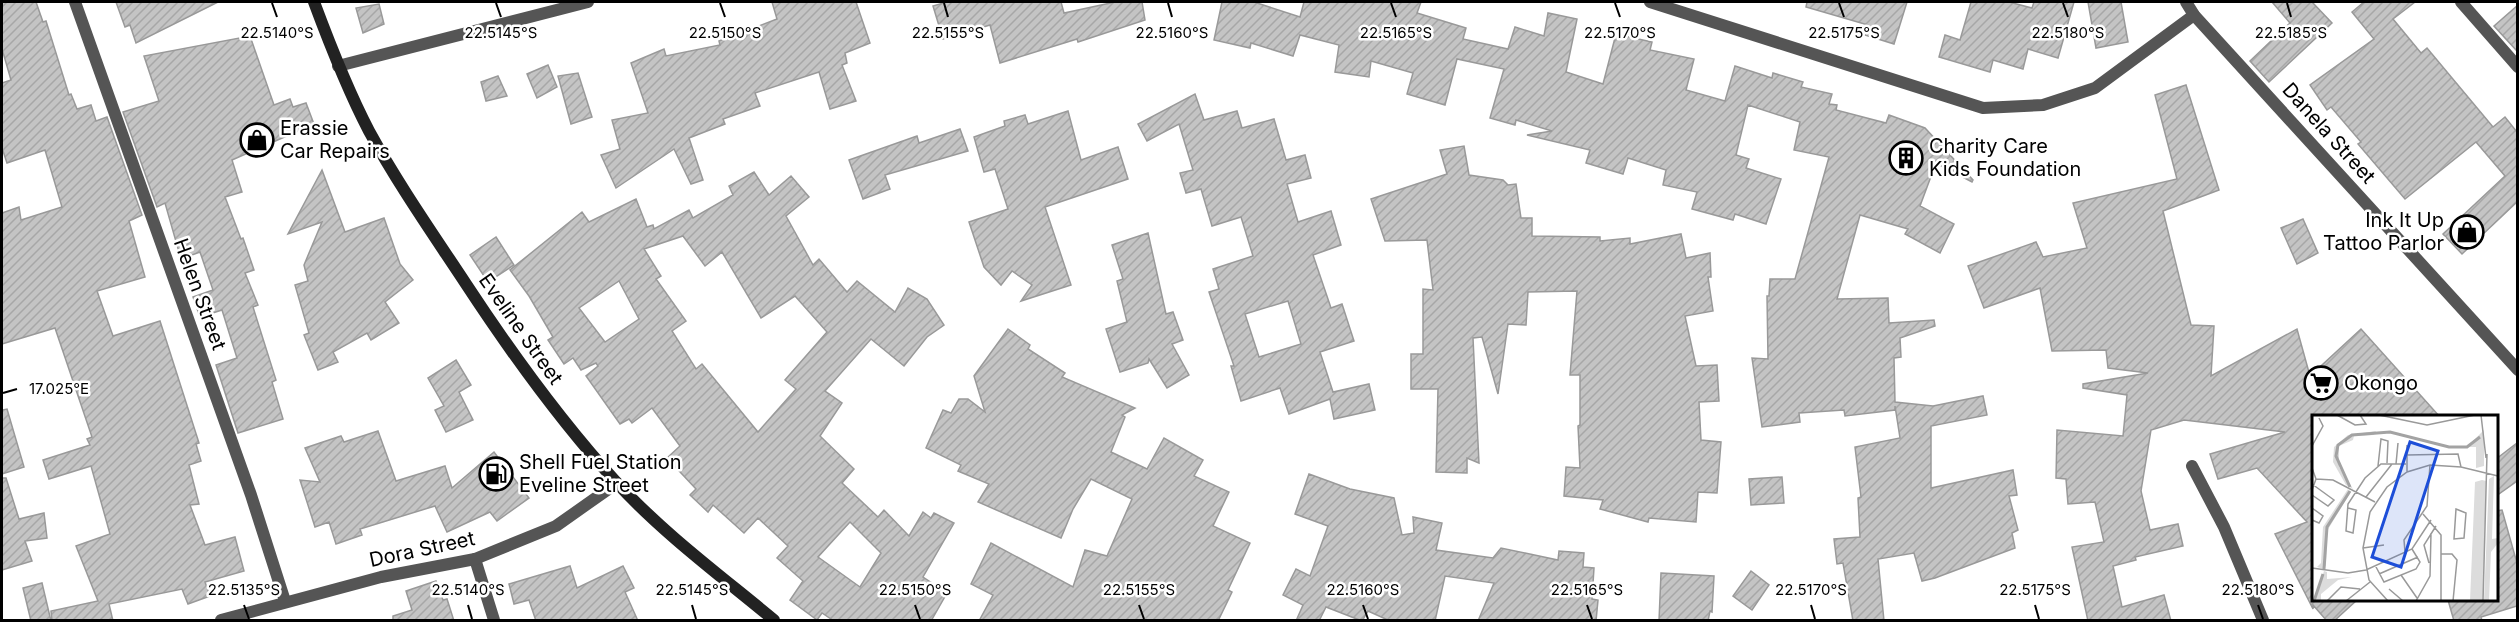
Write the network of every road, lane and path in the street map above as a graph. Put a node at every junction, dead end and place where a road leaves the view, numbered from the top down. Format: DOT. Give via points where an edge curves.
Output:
graph roads {
  1 [pos="75,2"];
  2 [pos="314,2"];
  3 [pos="588,2"];
  4 [pos="1650,2"];
  5 [pos="2186,2"];
  6 [pos="2461,2"];
  7 [pos="2194,15"];
  8 [pos="339,66"];
  9 [pos="2517,67"];
  10 [pos="2517,370"];
  11 [pos="2192,466"];
  12 [pos="617,483"];
  13 [pos="475,559"];
  14 [pos="285,601"];
  15 [pos="221,621"];
  16 [pos="494,621"];
  17 [pos="774,621"];
  18 [pos="2263,621"];
  1 -- 14 [label="street, Helen Street"];
  2 -- 8 [label="street, Eveline Street"];
  3 -- 8 [label="street"];
  4 -- 7 [label="street" via="1983,108 2043,105 2095,88"];
  5 -- 7 [label="street, Danela Street"];
  6 -- 9 [label="street"];
  7 -- 10 [label="street, Danela Street"];
  8 -- 12 [label="street, Eveline Street" via="395,176 501,337 540,391"];
  11 -- 18 [label="street" via="2224,527"];
  12 -- 13 [label="street, Dora Street" via="556,526"];
  12 -- 17 [label="street, Eveline Street" via="670,535"];
  13 -- 14 [label="street, Dora Street"];
  13 -- 16 [label="street"];
  14 -- 15 [label="street, Dora Street"];
}
